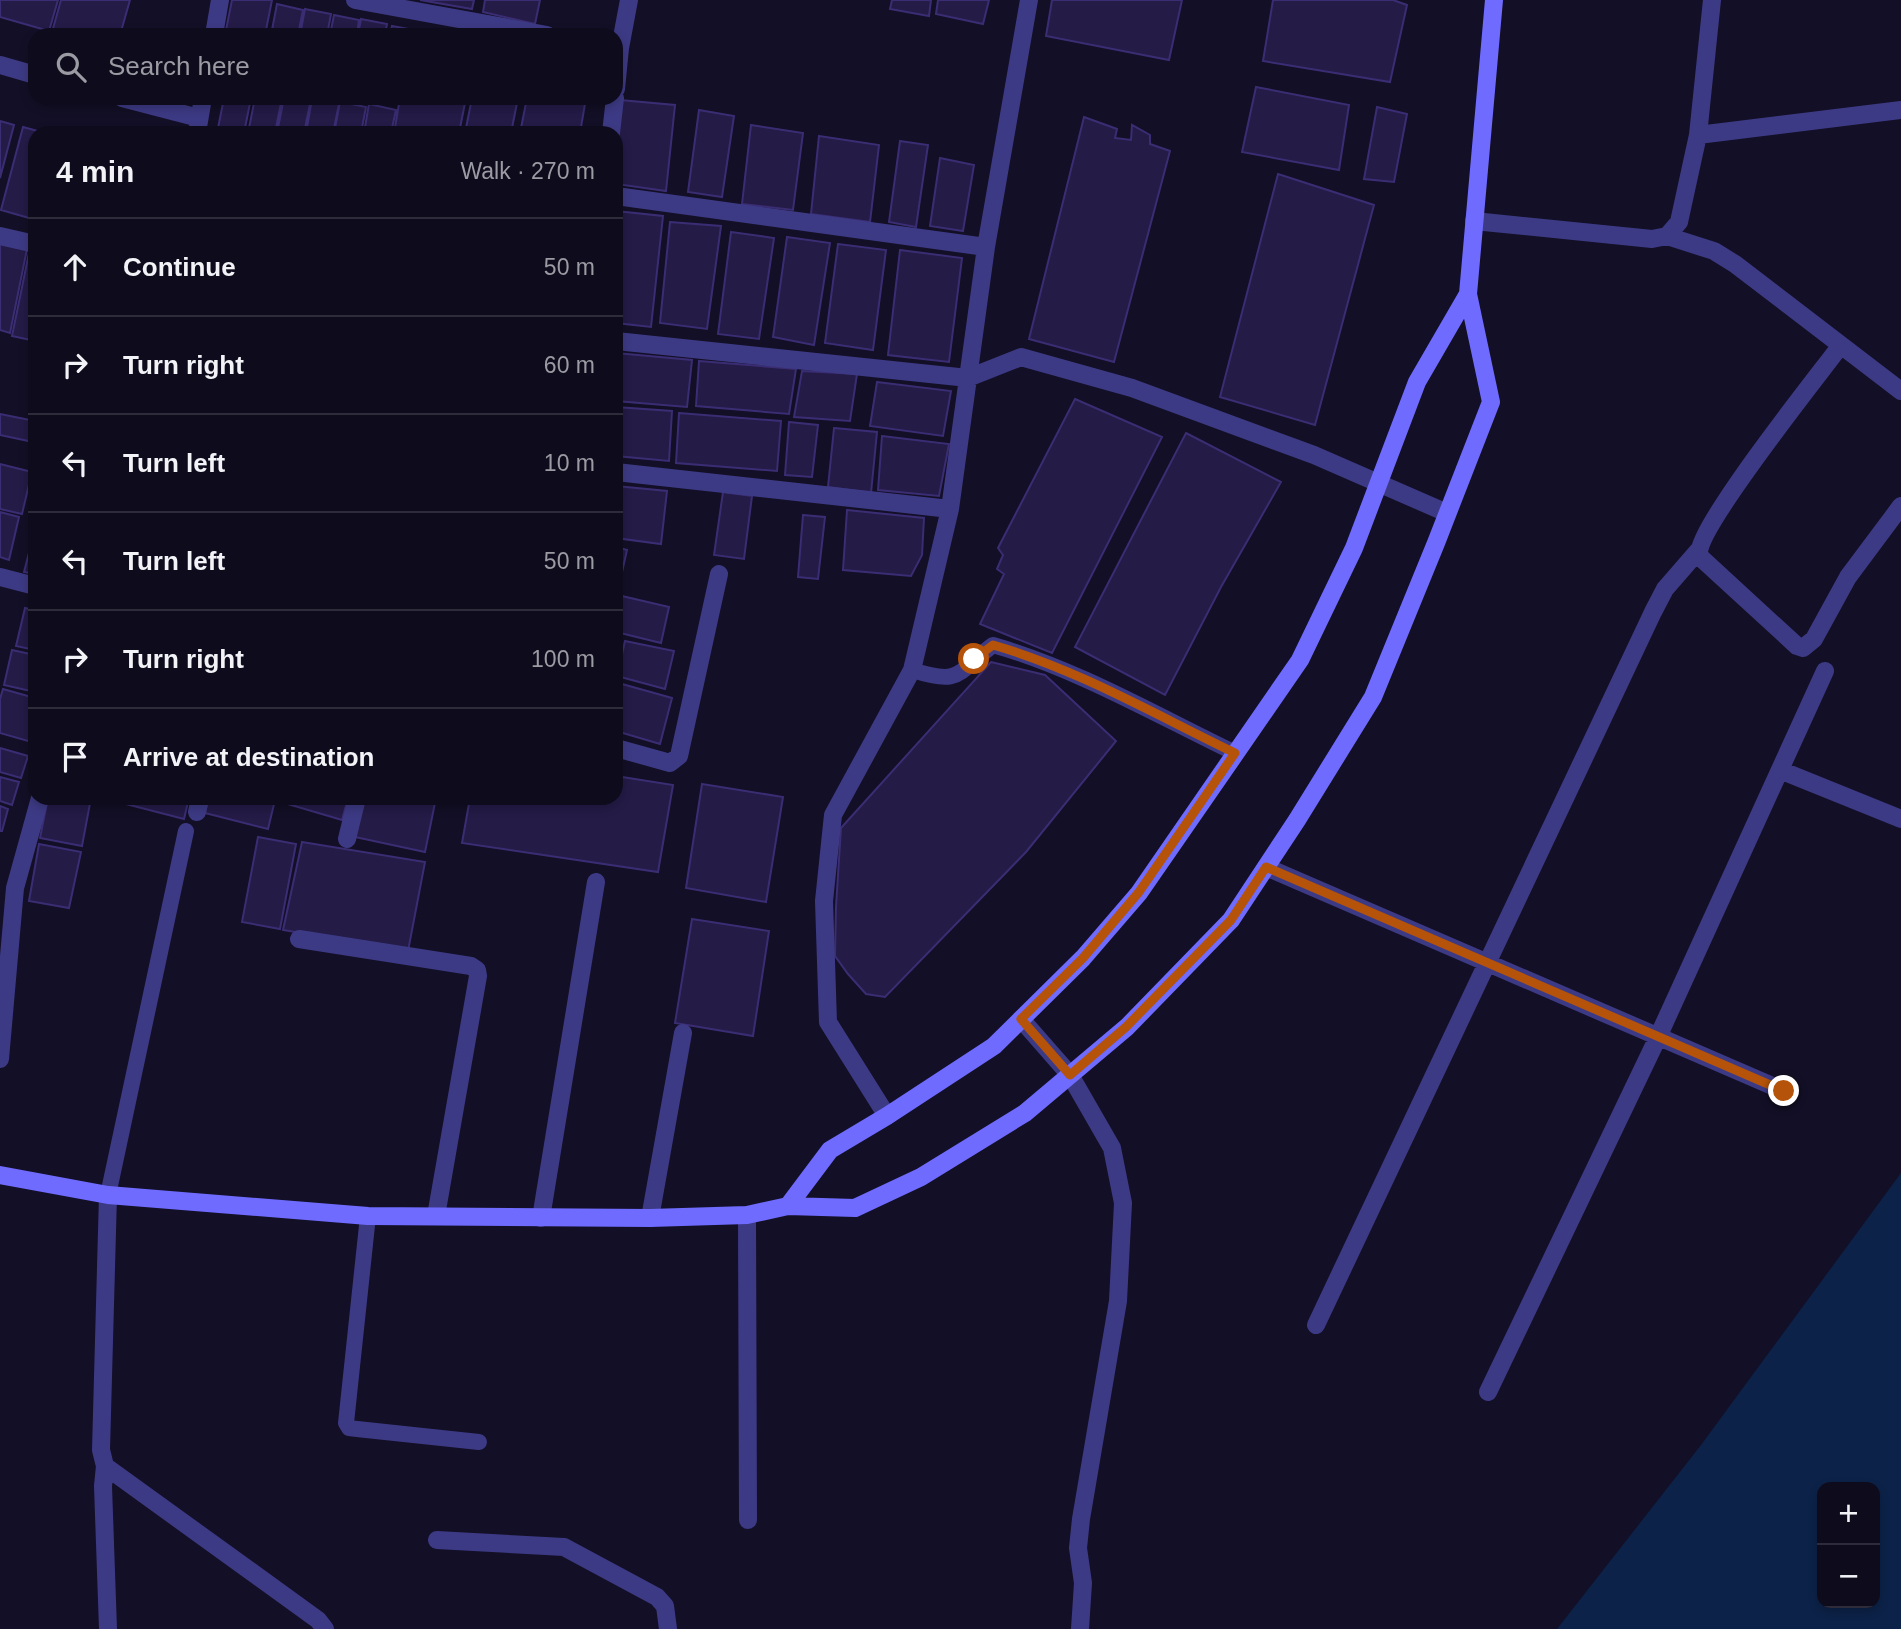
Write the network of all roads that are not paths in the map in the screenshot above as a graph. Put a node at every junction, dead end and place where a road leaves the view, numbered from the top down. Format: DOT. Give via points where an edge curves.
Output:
graph roads {
  1 [pos="220,0"];
  2 [pos="355,0"];
  3 [pos="629,0"];
  4 [pos="1029,0"];
  5 [pos="1494,0"];
  6 [pos="1712,0"];
  7 [pos="215,28"];
  8 [pos="509,28"];
  9 [pos="623,28"];
  10 [pos="0,65"];
  11 [pos="28,73"];
  12 [pos="141,105"];
  13 [pos="202,105"];
  14 [pos="614,105"];
  15 [pos="1901,110"];
  16 [pos="198,126"];
  17 [pos="612,126"];
  18 [pos="1698,135"];
  19 [pos="623,197"];
  20 [pos="1475,221"];
  21 [pos="0,236"];
  22 [pos="1667,236"];
  23 [pos="28,242"];
  24 [pos="986,247"];
  25 [pos="1468,294"];
  26 [pos="623,342"];
  27 [pos="1841,345"];
  28 [pos="968,378"];
  29 [pos="1901,391"];
  30 [pos="623,473"];
  31 [pos="1378,481"];
  32 [pos="1901,506"];
  33 [pos="950,509"];
  34 [pos="1447,513"];
  35 [pos="1698,551"];
  36 [pos="719,574"];
  37 [pos="0,577"];
  38 [pos="28,584"];
  39 [pos="912,670"];
  40 [pos="1825,671"];
  41 [pos="623,750"];
  42 [pos="1235,753"];
  43 [pos="1780,770"];
  44 [pos="37,805"];
  45 [pos="355,805"];
  46 [pos="1901,820"];
  47 [pos="186,831"];
  48 [pos="347,839"];
  49 [pos="1266,867"];
  50 [pos="596,882"];
  51 [pos="8,886"];
  52 [pos="299,939"];
  53 [pos="1488,963"];
  54 [pos="1021,1019"];
  55 [pos="683,1033"];
  56 [pos="1658,1037"];
  57 [pos="0,1059"];
  58 [pos="1070,1075"];
  59 [pos="1784,1091"];
  60 [pos="887,1116"];
  61 [pos="0,1175"];
  62 [pos="108,1195"];
  63 [pos="788,1206"];
  64 [pos="747,1215"];
  65 [pos="368,1216"];
  66 [pos="436,1216"];
  67 [pos="541,1218"];
  68 [pos="650,1218"];
  69 [pos="1316,1325"];
  70 [pos="1488,1392"];
  71 [pos="480,1442"];
  72 [pos="105,1466"];
  73 [pos="748,1520"];
  74 [pos="438,1540"];
  75 [pos="108,1629"];
  76 [pos="325,1629"];
  77 [pos="668,1629"];
  78 [pos="1080,1629"];
  1 -- 7 [label="street"];
  2 -- 8 [label="street"];
  3 -- 9 [label="street"];
  4 -- 24 [label="street"];
  5 -- 20 [label="street"];
  6 -- 18 [label="street"];
  10 -- 11 [label="street"];
  12 -- 16 [label="street"];
  13 -- 16 [label="street"];
  14 -- 17 [label="street"];
  15 -- 18 [label="street"];
  18 -- 22 [label="street" via="1679,222"];
  19 -- 24 [label="street"];
  20 -- 22 [label="street" via="1652,239"];
  20 -- 25 [label="street"];
  21 -- 23 [label="street"];
  22 -- 27 [label="street" via="1714,251 1735,264"];
  24 -- 28 [label="street"];
  25 -- 31 [label="street" via="1417,382"];
  25 -- 34 [label="street" via="1491,402"];
  26 -- 28 [label="street"];
  27 -- 29 [label="street"];
  27 -- 35 [label="street" via="1725,500"];
  28 -- 31 [label="street" via="1021,357 1132,388"];
  28 -- 33 [label="street"];
  30 -- 33 [label="street"];
  31 -- 34 [label="street"];
  31 -- 42 [label="street" via="1354,548 1300,660"];
  32 -- 35 [label="street" via="1848,578 1814,639 1802,648"];
  33 -- 39 [label="street"];
  34 -- 49 [label="street" via="1373,697"];
  35 -- 53 [label="street" via="1665,589"];
  36 -- 41 [label="street" via="679,756 670,763"];
  37 -- 38 [label="street"];
  39 -- 42 [label="lane" via="939,679 958,675 993,645 1078,678"];
  39 -- 60 [label="street" via="834,815 824,901 828,1022"];
  40 -- 43 [label="street"];
  42 -- 54 [label="street" via="1139,892 1083,958"];
  43 -- 46 [label="street"];
  43 -- 56 [label="street"];
  44 -- 51 [label="street"];
  45 -- 48 [label="street"];
  47 -- 62 [label="lane"];
  49 -- 53 [label="street"];
  49 -- 58 [label="street" via="1231,920 1126,1027"];
  50 -- 67 [label="street"];
  51 -- 57 [label="street"];
  52 -- 66 [label="street" via="477,970"];
  53 -- 56 [label="street"];
  53 -- 69 [label="street"];
  54 -- 58 [label="street"];
  54 -- 60 [label="street" via="994,1046"];
  55 -- 68 [label="street"];
  56 -- 59 [label="street"];
  56 -- 70 [label="street"];
  58 -- 63 [label="street" via="1025,1113 921,1177 866,1203 855,1208"];
  58 -- 78 [label="street" via="1112,1148 1123,1203 1118,1301 1078,1548 1083,1583"];
  60 -- 63 [label="street" via="830,1150"];
  61 -- 62 [label="street"];
  62 -- 65 [label="street"];
  62 -- 72 [label="street" via="101,1429"];
  63 -- 64 [label="street"];
  64 -- 68 [label="street"];
  64 -- 73 [label="street"];
  65 -- 66 [label="street"];
  65 -- 71 [label="lane" via="346,1423 357,1429"];
  66 -- 67 [label="street"];
  67 -- 68 [label="street"];
  72 -- 75 [label="street"];
  72 -- 76 [label="street"];
  74 -- 77 [label="street" via="564,1547 657,1597 665,1606"];
}
